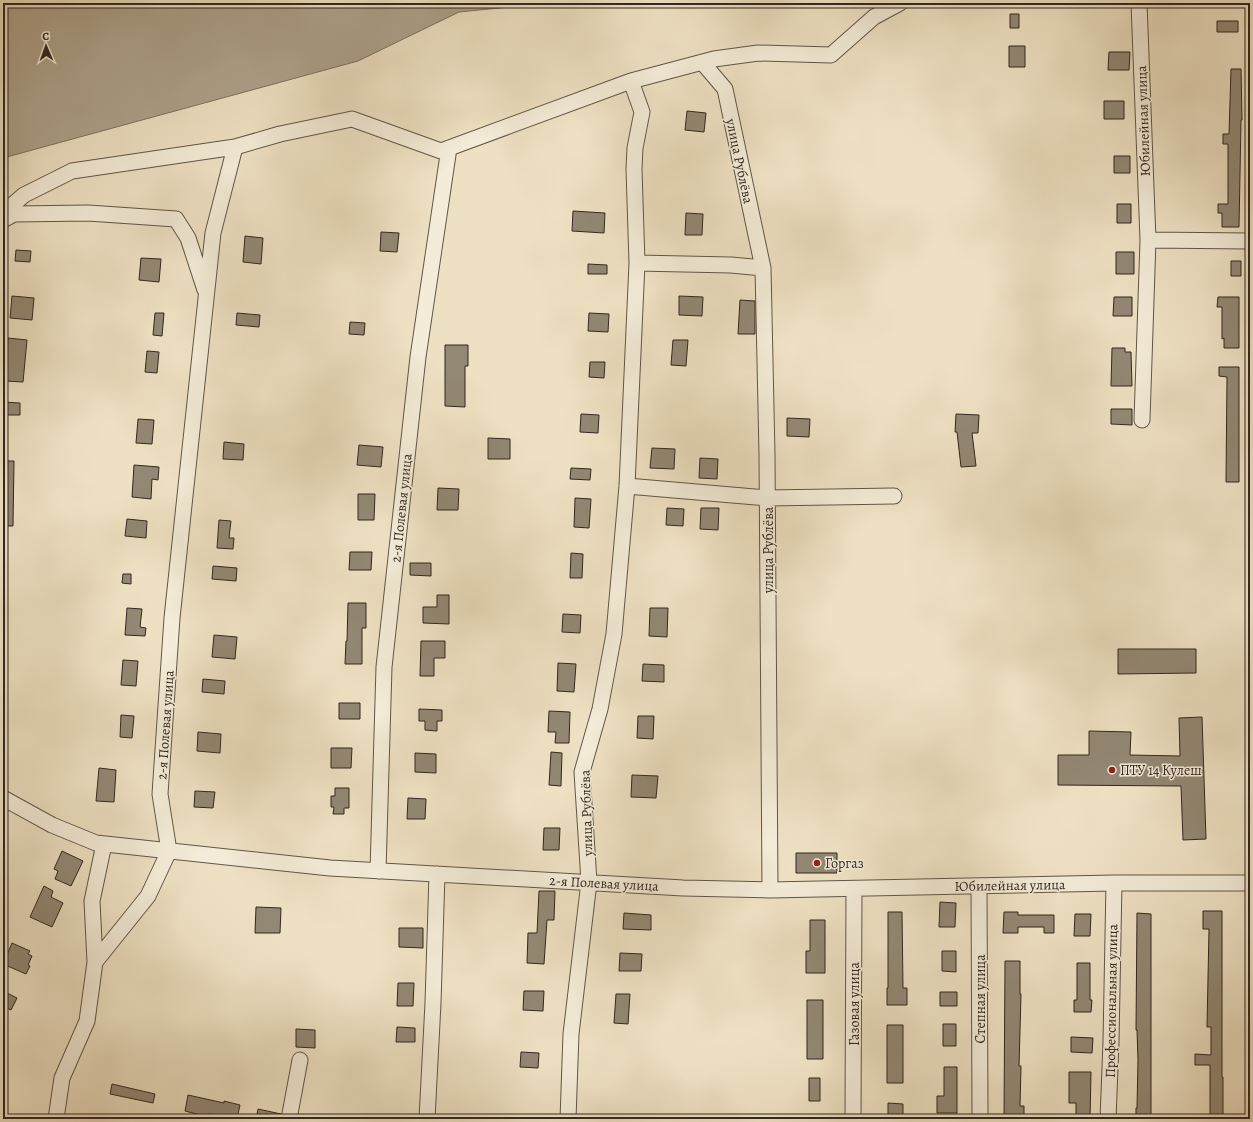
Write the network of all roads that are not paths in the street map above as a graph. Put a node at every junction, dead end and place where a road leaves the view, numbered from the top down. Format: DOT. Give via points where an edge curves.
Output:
graph roads {
  1 [pos="900,3"];
  2 [pos="1139,3"];
  3 [pos="702,62"];
  4 [pos="631,81"];
  5 [pos="235,147"];
  6 [pos="449,148"];
  7 [pos="3,213"];
  8 [pos="3,220"];
  9 [pos="1148,240"];
  10 [pos="1250,241"];
  11 [pos="637,263"];
  12 [pos="763,268"];
  13 [pos="207,294"];
  14 [pos="1142,420"];
  15 [pos="627,486"];
  16 [pos="894,496"];
  17 [pos="767,498"];
  18 [pos="3,798"];
  19 [pos="104,844"];
  20 [pos="169,851"];
  21 [pos="378,871"];
  22 [pos="437,874"];
  23 [pos="589,882"];
  24 [pos="1114,883"];
  25 [pos="1250,883"];
  26 [pos="979,886"];
  27 [pos="854,888"];
  28 [pos="770,890"];
  29 [pos="96,962"];
  30 [pos="300,1060"];
  31 [pos="980,1113"];
  32 [pos="56,1119"];
  33 [pos="289,1119"];
  34 [pos="427,1119"];
  35 [pos="568,1119"];
  36 [pos="853,1119"];
  37 [pos="1108,1119"];
  1 -- 3 [label="street" via="874,17 831,55 758,53 714,58"];
  2 -- 9 [label="street, Юбилейная улица"];
  3 -- 4 [label="street"];
  3 -- 12 [label="street, улица Рублёва" via="725,89"];
  4 -- 6 [label="street"];
  4 -- 11 [label="street, улица Рублёва" via="642,112 634,169"];
  5 -- 6 [label="street" via="280,134 352,119 441,151"];
  5 -- 7 [label="street" via="72,171 24,195"];
  5 -- 13 [label="street, 2-я Полевая улица" via="213,234"];
  6 -- 21 [label="street, 2-я Полевая улица" via="418,357 384,667"];
  8 -- 13 [label="street" via="14,214 88,213 176,219 188,238"];
  9 -- 10 [label="street"];
  9 -- 14 [label="street, Юбилейная улица"];
  11 -- 12 [label="street" via="731,264"];
  11 -- 15 [label="street, улица Рублёва"];
  12 -- 17 [label="street, улица Рублёва"];
  13 -- 20 [label="street, 2-я Полевая улица" via="172,618 160,794"];
  15 -- 17 [label="street, улица Рублёва"];
  15 -- 23 [label="street, улица Рублёва" via="614,634 600,709 582,772"];
  16 -- 17 [label="street, улица Рублёва"];
  17 -- 28 [label="street, улица Рублёва"];
  18 -- 19 [label="street, 2-я Полевая улица" via="52,825"];
  19 -- 20 [label="street, 2-я Полевая улица"];
  19 -- 29 [label="street" via="92,901"];
  20 -- 21 [label="street, 2-я Полевая улица"];
  20 -- 29 [label="street" via="148,896"];
  21 -- 22 [label="street, 2-я Полевая улица"];
  22 -- 23 [label="street, 2-я Полевая улица"];
  22 -- 34 [label="street"];
  23 -- 28 [label="street, 2-я Полевая улица"];
  23 -- 35 [label="street, улица Рублёва" via="571,1034"];
  24 -- 25 [label="street, Юбилейная улица"];
  24 -- 26 [label="street, Юбилейная улица"];
  24 -- 37 [label="street, Профессиональная улица"];
  26 -- 27 [label="street, Юбилейная улица"];
  26 -- 31 [label="street, Степная улица"];
  27 -- 28 [label="street, Юбилейная улица"];
  27 -- 36 [label="street, Газовая улица"];
  29 -- 32 [label="street" via="87,1021 62,1078"];
  30 -- 33 [label="street"];
}
